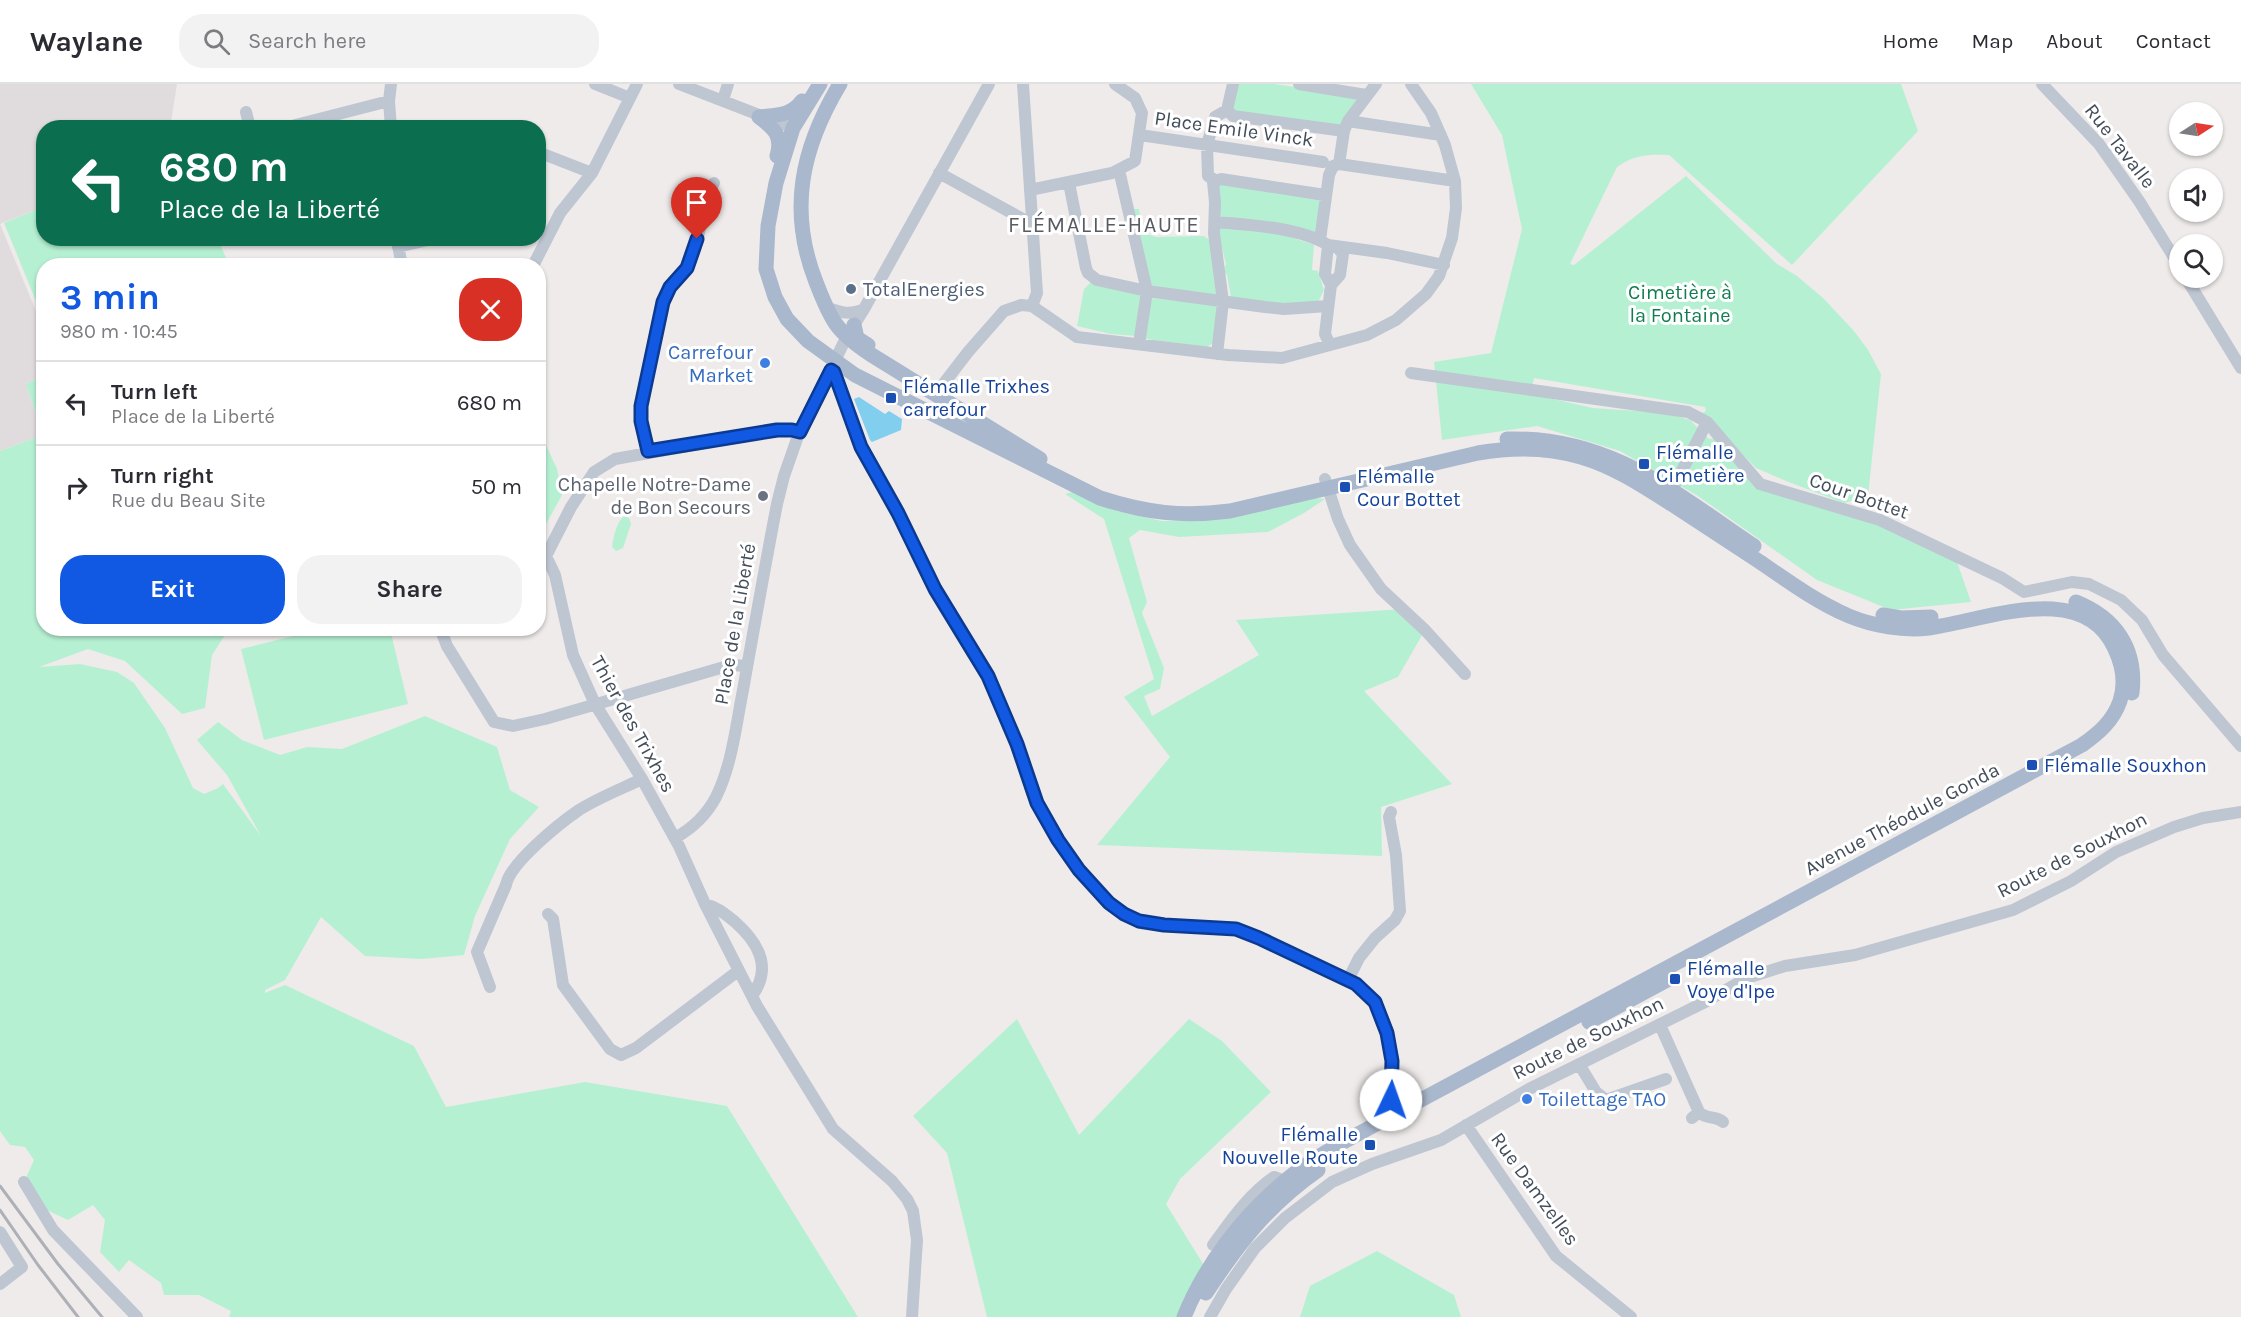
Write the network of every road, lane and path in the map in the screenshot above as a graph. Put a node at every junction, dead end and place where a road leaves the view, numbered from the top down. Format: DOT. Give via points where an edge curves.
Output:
graph roads {
  1 [pos="391,84"];
  2 [pos="595,84"];
  3 [pos="637,84"];
  4 [pos="679,84"];
  5 [pos="729,84"];
  6 [pos="814,84"];
  7 [pos="820,84"];
  8 [pos="840,84"];
  9 [pos="989,84"];
  10 [pos="1023,84"];
  11 [pos="1115,84"];
  12 [pos="1233,84"];
  13 [pos="1299,84"];
  14 [pos="1376,84"];
  15 [pos="1411,84"];
  16 [pos="2042,84"];
  17 [pos="1355,90"];
  18 [pos="630,98"];
  19 [pos="723,100"];
  20 [pos="389,101"];
  21 [pos="1227,110"];
  22 [pos="246,112"];
  23 [pos="759,117"];
  24 [pos="248,120"];
  25 [pos="315,120"];
  26 [pos="390,120"];
  27 [pos="819,123"];
  28 [pos="1346,126"];
  29 [pos="793,128"];
  30 [pos="1140,135"];
  31 [pos="1441,135"];
  32 [pos="1207,145"];
  33 [pos="546,155"];
  34 [pos="1323,162"];
  35 [pos="1339,164"];
  36 [pos="805,165"];
  37 [pos="1119,170"];
  38 [pos="592,173"];
  39 [pos="939,173"];
  40 [pos="1215,180"];
  41 [pos="1455,181"];
  42 [pos="714,183"];
  43 [pos="1069,183"];
  44 [pos="1030,190"];
  45 [pos="1325,195"];
  46 [pos="772,202"];
  47 [pos="1215,218"];
  48 [pos="1032,224"];
  49 [pos="546,230"];
  50 [pos="1328,244"];
  51 [pos="2169,249"];
  52 [pos="1444,265"];
  53 [pos="2192,288"];
  54 [pos="1147,291"];
  55 [pos="1224,302"];
  56 [pos="1032,306"];
  57 [pos="1328,306"];
  58 [pos="828,308"];
  59 [pos="864,309"];
  60 [pos="850,331"];
  61 [pos="1139,344"];
  62 [pos="1330,345"];
  63 [pos="1217,354"];
  64 [pos="833,365"];
  65 [pos="2241,368"];
  66 [pos="1411,373"];
  67 [pos="855,375"];
  68 [pos="840,388"];
  69 [pos="938,392"];
  70 [pos="1707,422"];
  71 [pos="800,432"];
  72 [pos="648,451"];
  73 [pos="1040,460"];
  74 [pos="1327,483"];
  75 [pos="1669,496"];
  76 [pos="546,552"];
  77 [pos="546,564"];
  78 [pos="443,636"];
  79 [pos="747,666"];
  80 [pos="1465,674"];
  81 [pos="595,704"];
  82 [pos="2241,746"];
  83 [pos="642,779"];
  84 [pos="1391,812"];
  85 [pos="2241,812"];
  86 [pos="675,838"];
  87 [pos="705,904"];
  88 [pos="548,914"];
  89 [pos="738,971"];
  90 [pos="1348,980"];
  91 [pos="490,987"];
  92 [pos="752,996"];
  93 [pos="1660,1024"];
  94 [pos="1579,1064"];
  95 [pos="1666,1079"];
  96 [pos="1393,1121"];
  97 [pos="1724,1122"];
  98 [pos="1466,1125"];
  99 [pos="24,1182"];
  100 [pos="1289,1185"];
  101 [pos="0,1232"];
  102 [pos="1213,1245"];
  103 [pos="0,1284"];
  104 [pos="137,1317"];
  105 [pos="912,1317"];
  106 [pos="1184,1317"];
  107 [pos="1195,1317"];
  108 [pos="1210,1317"];
  109 [pos="1631,1317"];
  1 -- 20 [label="street"];
  2 -- 18 [label="street"];
  3 -- 18 [label="street"];
  4 -- 19 [label="street"];
  5 -- 19 [label="street"];
  6 -- 23 [label="main road" via="792,112"];
  7 -- 29 [label="main road, Avenue Théodule Gonda"];
  8 -- 27 [label="main road, Avenue Théodule Gonda"];
  9 -- 39 [label="street, Place de la Liberté"];
  10 -- 44 [label="street"];
  11 -- 30 [label="street, Place Emile Vinck" via="1132,94 1139,104"];
  12 -- 21 [label="street, Place Emile Vinck"];
  13 -- 17 [label="street"];
  14 -- 17 [label="street"];
  15 -- 31 [label="street"];
  16 -- 51 [label="street, Rue Tavalle" via="2099,144"];
  17 -- 28 [label="street"];
  18 -- 38 [label="street"];
  19 -- 23 [label="street"];
  20 -- 25 [label="street"];
  20 -- 26 [label="street"];
  21 -- 28 [label="street, Place Emile Vinck" via="1233,116"];
  21 -- 32 [label="street" via="1215,117"];
  22 -- 24 [label="street"];
  23 -- 29 [label="street"];
  23 -- 46 [label="main road" via="775,129 780,140 768,189"];
  27 -- 29 [label="main road"];
  27 -- 36 [label="main road, Avenue Théodule Gonda"];
  28 -- 31 [label="street, Place Emile Vinck"];
  28 -- 35 [label="street, Place Emile Vinck"];
  29 -- 36 [label="main road" via="802,138"];
  29 -- 46 [label="main road, Avenue Théodule Gonda"];
  30 -- 32 [label="street, Place Emile Vinck"];
  30 -- 37 [label="street, Place Emile Vinck" via="1135,161"];
  31 -- 41 [label="street"];
  32 -- 34 [label="street, Place Emile Vinck"];
  32 -- 40 [label="street" via="1208,176"];
  33 -- 38 [label="street"];
  35 -- 41 [label="street"];
  35 -- 45 [label="street, Place Emile Vinck" via="1331,169"];
  36 -- 58 [label="main road, Avenue Théodule Gonda" via="799,206 803,243"];
  37 -- 43 [label="street"];
  37 -- 54 [label="street"];
  38 -- 49 [label="street"];
  39 -- 48 [label="street"];
  39 -- 59 [label="street, Place de la Liberté"];
  40 -- 45 [label="street"];
  40 -- 47 [label="street"];
  41 -- 52 [label="street" via="1455,223"];
  42 -- 72 [label="street" via="690,262 663,302 641,406"];
  43 -- 44 [label="street"];
  43 -- 54 [label="street" via="1088,273 1097,280"];
  44 -- 48 [label="street"];
  45 -- 50 [label="street, Place Emile Vinck"];
  46 -- 64 [label="main road, Avenue Théodule Gonda" via="765,250 775,297 787,319"];
  47 -- 50 [label="street" via="1281,230"];
  47 -- 55 [label="street"];
  48 -- 56 [label="street" via="1037,293"];
  50 -- 52 [label="street"];
  50 -- 57 [label="street, Place Emile Vinck"];
  52 -- 62 [label="street" via="1426,294 1396,320 1377,332"];
  53 -- 65 [label="street"];
  54 -- 55 [label="street"];
  54 -- 61 [label="street"];
  55 -- 57 [label="street" via="1284,309"];
  55 -- 63 [label="street"];
  56 -- 61 [label="street" via="1077,337"];
  56 -- 69 [label="street" via="1004,311"];
  57 -- 62 [label="street, Place Emile Vinck" via="1325,334"];
  58 -- 59 [label="street" via="841,314"];
  58 -- 60 [label="main road, Avenue Théodule Gonda" via="833,323"];
  59 -- 60 [label="street, Place de la Liberté"];
  60 -- 64 [label="street, Place de la Liberté"];
  60 -- 69 [label="main road, Avenue Théodule Gonda"];
  60 -- 73 [label="main road, Avenue Théodule Gonda" via="935,396"];
  61 -- 63 [label="street"];
  62 -- 63 [label="street" via="1282,358"];
  64 -- 67 [label="main road, Avenue Théodule Gonda"];
  64 -- 68 [label="street"];
  64 -- 71 [label="street, Place de la Liberté"];
  66 -- 70 [label="street, Cour Bottet" via="1682,411"];
  67 -- 68 [label="street" via="846,377"];
  67 -- 74 [label="main road, Avenue Théodule Gonda" via="1073,486 1143,511 1183,515 1230,511"];
  68 -- 90 [label="street" via="865,456 935,589 992,684 1042,814 1087,879 1116,908 1139,921 1236,929"];
  69 -- 73 [label="main road, Avenue Théodule Gonda"];
  70 -- 75 [label="street"];
  70 -- 82 [label="street, Cour Bottet" via="1760,484 1880,520 2025,592 2072,582 2089,584 2121,600 2142,620 2163,655"];
  71 -- 72 [label="street" via="777,430"];
  71 -- 79 [label="street, Place de la Liberté" via="778,497"];
  72 -- 76 [label="street" via="615,459 594,471"];
  73 -- 74 [label="main road, Avenue Théodule Gonda" via="1104,494 1173,508 1205,508"];
  74 -- 75 [label="main road, Avenue Théodule Gonda" via="1506,448 1581,457"];
  74 -- 80 [label="street" via="1350,545 1381,589"];
  75 -- 96 [label="main road, Avenue Théodule Gonda" via="1826,604 1878,625 1928,628 2040,608 2073,612 2106,635 2120,659 2123,690 2116,711 2107,725 2082,745"];
  77 -- 81 [label="street, Thier des Trixhes" via="555,574 573,655"];
  78 -- 81 [label="street" via="494,722 513,726"];
  79 -- 81 [label="street" via="731,665"];
  79 -- 86 [label="street, Place de la Liberté" via="722,785 704,816"];
  81 -- 83 [label="street, Thier des Trixhes"];
  83 -- 86 [label="street, Thier des Trixhes"];
  83 -- 91 [label="street" via="579,810 524,856 507,877 477,952"];
  84 -- 90 [label="street" via="1400,911 1359,958"];
  85 -- 93 [label="street, Route de Souxhon" via="2183,824 2126,848 2013,910 1855,955 1756,974"];
  86 -- 87 [label="street, Thier des Trixhes"];
  87 -- 89 [label="street, Thier des Trixhes"];
  87 -- 92 [label="street" via="731,919 758,946 761,975"];
  88 -- 89 [label="street" via="553,919 563,985 610,1049 621,1055 636,1048"];
  89 -- 92 [label="street, Thier des Trixhes"];
  90 -- 96 [label="street" via="1375,1002 1387,1033 1392,1061"];
  92 -- 105 [label="street, Thier des Trixhes" via="833,1129 892,1180 910,1205 917,1240"];
  93 -- 94 [label="street, Route de Souxhon"];
  93 -- 97 [label="street" via="1695,1115"];
  94 -- 95 [label="street" via="1605,1100"];
  94 -- 98 [label="street, Route de Souxhon"];
  96 -- 100 [label="main road, Avenue Théodule Gonda" via="1313,1161"];
  98 -- 108 [label="street, Route de Souxhon" via="1436,1143 1332,1182 1285,1218 1255,1248"];
  98 -- 109 [label="street, Rue Damzelles" via="1556,1256"];
  99 -- 104 [label="street" via="53,1230"];
  100 -- 102 [label="street, Avenue Théodule Gonda" via="1274,1177 1258,1188"];
  100 -- 106 [label="main road, Avenue Théodule Gonda" via="1258,1206 1233,1234"];
  100 -- 107 [label="main road, Avenue Théodule Gonda" via="1236,1248"];
  101 -- 103 [label="street" via="22,1267"];
}
